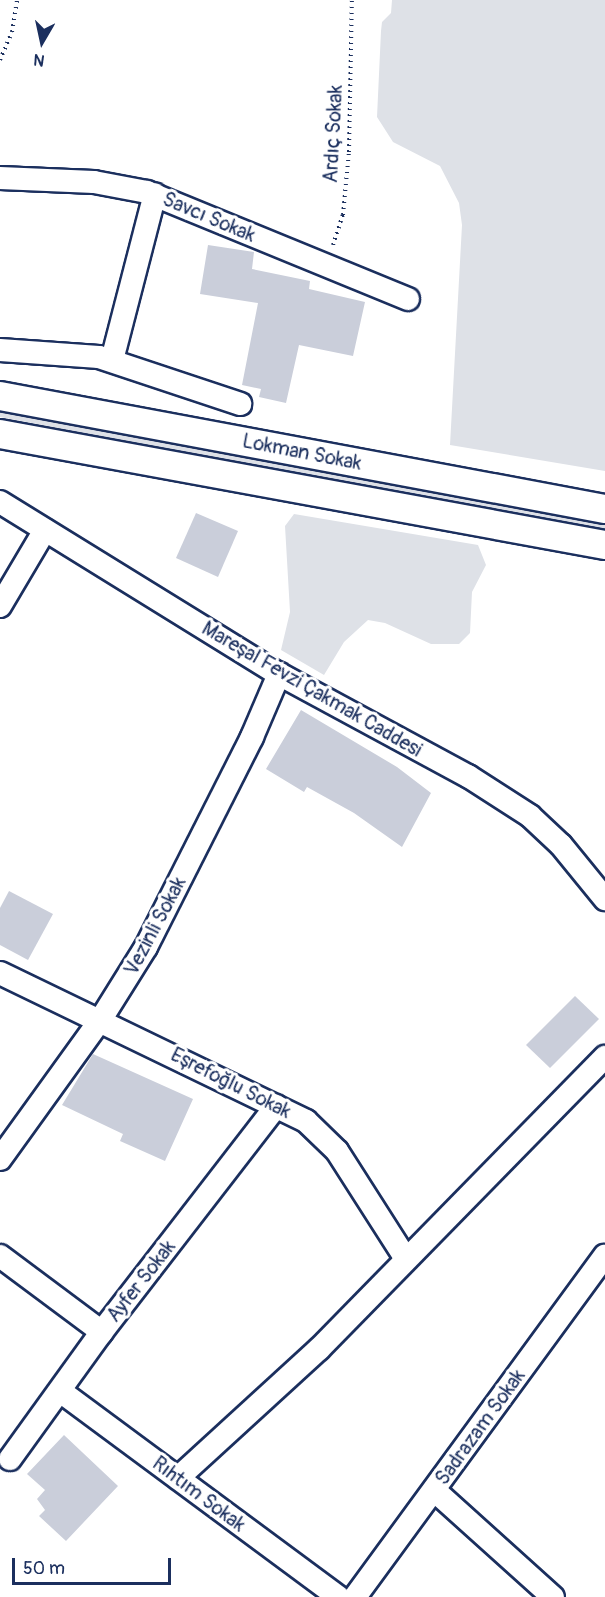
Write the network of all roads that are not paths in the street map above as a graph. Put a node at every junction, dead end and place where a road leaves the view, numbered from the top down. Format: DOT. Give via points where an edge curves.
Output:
graph roads {
  1 [pos="0,178"];
  2 [pos="155,194"];
  3 [pos="408,299"];
  4 [pos="0,350"];
  5 [pos="112,360"];
  6 [pos="0,396"];
  7 [pos="240,404"];
  8 [pos="0,434"];
  9 [pos="0,502"];
  10 [pos="605,508"];
  11 [pos="45,530"];
  12 [pos="605,545"];
  13 [pos="0,606"];
  14 [pos="279,674"];
  15 [pos="605,899"];
  16 [pos="0,973"];
  17 [pos="101,1018"];
  18 [pos="605,1058"];
  19 [pos="276,1106"];
  20 [pos="0,1159"];
  21 [pos="0,1256"];
  22 [pos="605,1256"];
  23 [pos="406,1259"];
  24 [pos="102,1332"];
  25 [pos="60,1391"];
  26 [pos="10,1459"];
  27 [pos="178,1478"];
  28 [pos="434,1490"];
  29 [pos="338,1597"];
  30 [pos="355,1597"];
  31 [pos="553,1597"];
  1 -- 2 [label="street, Savcı Sokak" via="94,182"];
  2 -- 3 [label="street, Savcı Sokak"];
  2 -- 5 [label="street"];
  4 -- 5 [label="street, Lokman Sokak"];
  5 -- 7 [label="street, Lokman Sokak" via="191,391"];
  6 -- 10 [label="main road, Lokman Sokak"];
  8 -- 12 [label="main road, Lokman Sokak"];
  9 -- 11 [label="street, Mareşal Fevzi Çakmak Caddesi"];
  11 -- 13 [label="street"];
  11 -- 14 [label="street, Mareşal Fevzi Çakmak Caddesi"];
  14 -- 15 [label="street, Mareşal Fevzi Çakmak Caddesi" via="468,776 530,816 561,845"];
  14 -- 17 [label="street, Vezinli Sokak" via="146,947"];
  16 -- 17 [label="street, Eşrefoğlu Sokak"];
  17 -- 19 [label="street, Eşrefoğlu Sokak"];
  17 -- 20 [label="street, Vezinli Sokak"];
  18 -- 23 [label="street"];
  19 -- 23 [label="street, Eşrefoğlu Sokak" via="306,1121 337,1151"];
  19 -- 24 [label="street, Ayfer Sokak"];
  21 -- 24 [label="street"];
  22 -- 28 [label="street, Sadrazam Sokak"];
  23 -- 27 [label="street" via="319,1349"];
  24 -- 25 [label="street, Ayfer Sokak"];
  25 -- 26 [label="street, Ayfer Sokak"];
  25 -- 27 [label="street, Rıhtım Sokak"];
  27 -- 29 [label="street, Rıhtım Sokak"];
  28 -- 30 [label="street, Sadrazam Sokak"];
  28 -- 31 [label="street"];
}
